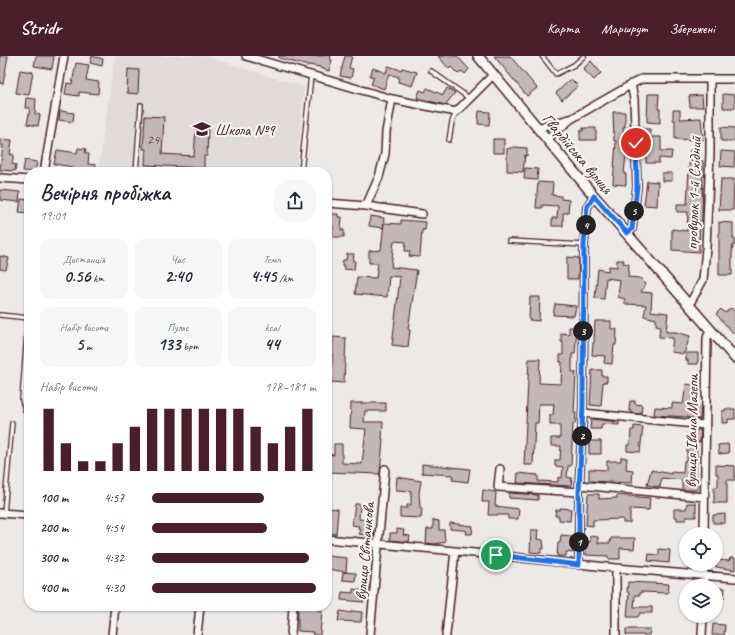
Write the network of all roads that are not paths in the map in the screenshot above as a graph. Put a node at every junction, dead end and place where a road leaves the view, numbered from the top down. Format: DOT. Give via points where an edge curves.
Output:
graph roads {
  1 [pos="64,56"];
  2 [pos="246,56"];
  3 [pos="478,56"];
  4 [pos="542,56"];
  5 [pos="584,56"];
  6 [pos="431,71"];
  7 [pos="311,75"];
  8 [pos="493,75"];
  9 [pos="710,79"];
  10 [pos="735,79"];
  11 [pos="631,84"];
  12 [pos="469,98"];
  13 [pos="392,99"];
  14 [pos="141,105"];
  15 [pos="456,112"];
  16 [pos="571,119"];
  17 [pos="537,128"];
  18 [pos="547,139"];
  19 [pos="449,140"];
  20 [pos="45,167"];
  21 [pos="136,167"];
  22 [pos="302,167"];
  23 [pos="0,178"];
  24 [pos="24,180"];
  25 [pos="594,196"];
  26 [pos="332,203"];
  27 [pos="366,206"];
  28 [pos="422,214"];
  29 [pos="627,233"];
  30 [pos="509,241"];
  31 [pos="584,245"];
  32 [pos="689,305"];
  33 [pos="0,315"];
  34 [pos="24,317"];
  35 [pos="710,330"];
  36 [pos="735,358"];
  37 [pos="24,377"];
  38 [pos="24,407"];
  39 [pos="582,413"];
  40 [pos="12,423"];
  41 [pos="705,425"];
  42 [pos="384,469"];
  43 [pos="500,469"];
  44 [pos="579,489"];
  45 [pos="704,497"];
  46 [pos="2,513"];
  47 [pos="24,515"];
  48 [pos="704,527"];
  49 [pos="332,539"];
  50 [pos="379,544"];
  51 [pos="455,551"];
  52 [pos="579,565"];
  53 [pos="616,568"];
  54 [pos="705,571"];
  55 [pos="705,575"];
  56 [pos="735,578"];
  57 [pos="705,579"];
  58 [pos="114,611"];
  59 [pos="199,611"];
  60 [pos="293,611"];
  61 [pos="703,623"];
  62 [pos="112,635"];
  63 [pos="197,635"];
  64 [pos="291,635"];
  65 [pos="370,635"];
  66 [pos="446,635"];
  67 [pos="616,635"];
  68 [pos="702,635"];
  1 -- 20 [label="street"];
  2 -- 7 [label="street"];
  3 -- 8 [label="main road, Гвардійська вулиця"];
  4 -- 5 [label="lane" via="556,74 574,65"];
  6 -- 12 [label="lane"];
  7 -- 13 [label="street"];
  7 -- 22 [label="lane"];
  8 -- 12 [label="street"];
  8 -- 17 [label="main road, Гвардійська вулиця"];
  9 -- 10 [label="street"];
  9 -- 11 [label="street" via="641,79"];
  9 -- 32 [label="street, провулок 1-й Східний" via="706,248 703,280"];
  11 -- 16 [label="street"];
  11 -- 29 [label="street" via="634,99 637,187 632,229"];
  12 -- 15 [label="street"];
  13 -- 15 [label="street"];
  13 -- 27 [label="street" via="385,154 379,177"];
  14 -- 21 [label="lane"];
  15 -- 19 [label="lane"];
  16 -- 17 [label="street"];
  16 -- 18 [label="street"];
  17 -- 18 [label="main road, Гвардійська вулиця"];
  18 -- 25 [label="main road, Гвардійська вулиця"];
  23 -- 24 [label="street"];
  25 -- 29 [label="main road, Гвардійська вулиця"];
  25 -- 31 [label="street" via="587,207"];
  26 -- 27 [label="street"];
  27 -- 28 [label="street"];
  29 -- 32 [label="main road, Гвардійська вулиця"];
  30 -- 31 [label="lane"];
  31 -- 39 [label="street"];
  32 -- 35 [label="main road, Гвардійська вулиця"];
  33 -- 34 [label="lane"];
  35 -- 36 [label="main road, Гвардійська вулиця"];
  35 -- 41 [label="street, вулиця Івана Мазепи" via="707,338"];
  37 -- 38 [label="lane"];
  39 -- 41 [label="street"];
  39 -- 44 [label="street"];
  40 -- 46 [label="lane"];
  41 -- 45 [label="street, вулиця Івана Мазепи"];
  42 -- 50 [label="street, вулиця Світанкова"];
  43 -- 44 [label="street" via="498,487"];
  44 -- 45 [label="street"];
  44 -- 52 [label="street"];
  45 -- 48 [label="street, вулиця Івана Мазепи"];
  46 -- 47 [label="street"];
  49 -- 50 [label="street"];
  50 -- 51 [label="street"];
  50 -- 65 [label="street, вулиця Світанкова"];
  51 -- 52 [label="street"];
  51 -- 66 [label="street"];
  52 -- 53 [label="street"];
  53 -- 55 [label="street"];
  53 -- 67 [label="street"];
  54 -- 55 [label="street"];
  55 -- 56 [label="street"];
  55 -- 57 [label="street"];
  58 -- 62 [label="street"];
  59 -- 63 [label="street"];
  60 -- 64 [label="street"];
  61 -- 68 [label="street"];
}
